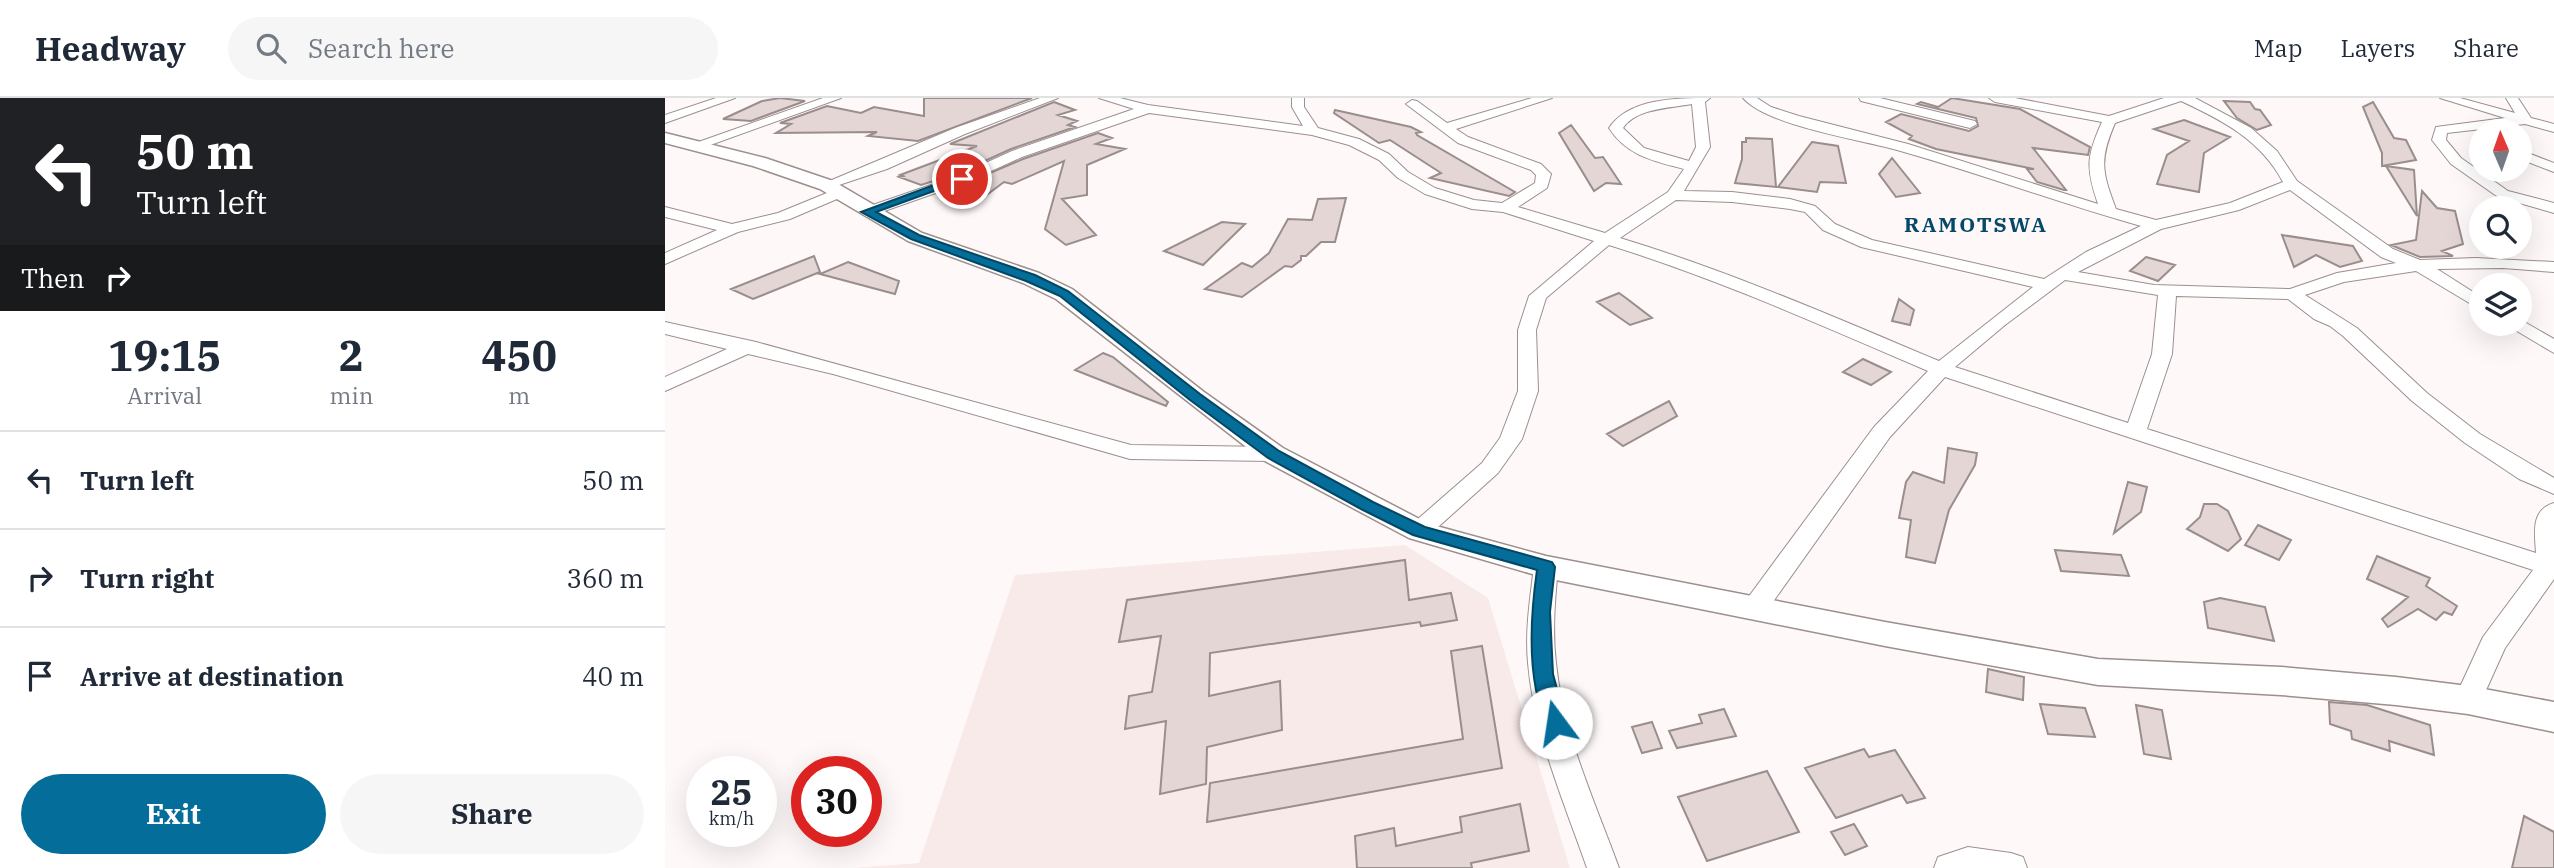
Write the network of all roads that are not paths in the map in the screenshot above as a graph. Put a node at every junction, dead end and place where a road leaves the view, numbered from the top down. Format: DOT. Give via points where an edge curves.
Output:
graph roads {
  1 [pos="729,98"];
  2 [pos="1052,98"];
  3 [pos="1105,98"];
  4 [pos="1299,98"];
  5 [pos="1546,98"];
  6 [pos="1749,98"];
  7 [pos="1864,98"];
  8 [pos="1905,98"];
  9 [pos="1995,98"];
  10 [pos="2177,98"];
  11 [pos="2185,98"];
  12 [pos="2448,98"];
  13 [pos="829,99"];
  14 [pos="1700,99"];
  15 [pos="2512,99"];
  16 [pos="1412,104"];
  17 [pos="1889,104"];
  18 [pos="1147,108"];
  19 [pos="665,119"];
  20 [pos="2522,119"];
  21 [pos="2526,119"];
  22 [pos="2110,120"];
  23 [pos="2532,122"];
  24 [pos="1970,124"];
  25 [pos="2465,126"];
  26 [pos="2469,126"];
  27 [pos="1444,128"];
  28 [pos="2469,128"];
  29 [pos="2554,128"];
  30 [pos="1313,131"];
  31 [pos="665,138"];
  32 [pos="697,145"];
  33 [pos="2532,159"];
  34 [pos="1693,167"];
  35 [pos="2554,168"];
  36 [pos="2291,184"];
  37 [pos="833,189"];
  38 [pos="1673,195"];
  39 [pos="1505,208"];
  40 [pos="2554,208"];
  41 [pos="665,212"];
  42 [pos="867,212"];
  43 [pos="2109,212"];
  44 [pos="2156,225"];
  45 [pos="732,229"];
  46 [pos="1606,238"];
  47 [pos="665,258"];
  48 [pos="2422,267"];
  49 [pos="2554,267"];
  50 [pos="2055,279"];
  51 [pos="2167,291"];
  52 [pos="2293,294"];
  53 [pos="2469,297"];
  54 [pos="665,328"];
  55 [pos="2532,334"];
  56 [pos="749,346"];
  57 [pos="2554,347"];
  58 [pos="1941,369"];
  59 [pos="665,385"];
  60 [pos="2136,431"];
  61 [pos="1273,454"];
  62 [pos="2554,487"];
  63 [pos="2554,511"];
  64 [pos="1419,531"];
  65 [pos="1546,567"];
  66 [pos="2552,567"];
  67 [pos="1756,606"];
  68 [pos="2468,700"];
  69 [pos="2554,718"];
  70 [pos="1604,868"];
  71 [pos="1949,868"];
  72 [pos="2011,868"];
  1 -- 19 [label="street"];
  2 -- 37 [label="street" via="960,131"];
  3 -- 18 [label="street"];
  4 -- 30 [label="street" via="1299,107"];
  5 -- 27 [label="street"];
  6 -- 43 [label="street" via="1766,110 1903,147"];
  7 -- 17 [label="street"];
  8 -- 17 [label="street"];
  9 -- 22 [label="street"];
  10 -- 22 [label="street"];
  11 -- 36 [label="street" via="2236,122 2267,148"];
  12 -- 15 [label="street"];
  12 -- 20 [label="street"];
  13 -- 32 [label="street"];
  14 -- 34 [label="street" via="1703,147"];
  14 -- 34 [label="street" via="1641,110 1618,122 1616,128 1639,152"];
  15 -- 21 [label="street"];
  16 -- 27 [label="street"];
  17 -- 24 [label="street"];
  18 -- 30 [label="street"];
  18 -- 42 [label="street"];
  22 -- 43 [label="street" via="2098,145 2093,172"];
  23 -- 29 [label="street"];
  25 -- 26 [label="street"];
  25 -- 28 [label="street"];
  25 -- 40 [label="street" via="2441,130 2439,140 2456,161 2503,194"];
  27 -- 39 [label="street" via="1544,174 1542,185"];
  30 -- 39 [label="street" via="1384,157 1430,191"];
  31 -- 32 [label="street"];
  32 -- 37 [label="street"];
  33 -- 35 [label="street"];
  34 -- 38 [label="street"];
  36 -- 44 [label="street" via="2234,207"];
  36 -- 48 [label="street" via="2387,253"];
  37 -- 42 [label="street"];
  37 -- 45 [label="street" via="784,216"];
  38 -- 46 [label="street"];
  38 -- 50 [label="street" via="1800,206 1829,227 1867,244"];
  39 -- 46 [label="street"];
  41 -- 45 [label="street"];
  42 -- 61 [label="street" via="915,237 1064,294"];
  43 -- 44 [label="street"];
  44 -- 50 [label="street"];
  45 -- 47 [label="street"];
  46 -- 58 [label="street" via="1796,308"];
  46 -- 64 [label="street" via="1538,296 1527,330 1528,391 1511,439 1490,468"];
  48 -- 49 [label="street" via="2496,262"];
  48 -- 52 [label="street" via="2343,277"];
  48 -- 53 [label="street"];
  50 -- 51 [label="street"];
  50 -- 58 [label="street"];
  51 -- 52 [label="street"];
  51 -- 60 [label="street" via="2162,354"];
  52 -- 62 [label="street" via="2350,332 2419,396 2470,435"];
  54 -- 56 [label="street"];
  55 -- 57 [label="street"];
  56 -- 59 [label="street"];
  56 -- 61 [label="street" via="1131,452"];
  58 -- 60 [label="street"];
  58 -- 67 [label="street" via="1882,432"];
  60 -- 66 [label="street"];
  61 -- 64 [label="street"];
  63 -- 66 [label="street" via="2546,522"];
  64 -- 65 [label="street"];
  65 -- 67 [label="street"];
  65 -- 70 [label="street" via="1541,612 1543,674 1562,748"];
  66 -- 68 [label="street" via="2493,645"];
  67 -- 68 [label="street" via="2098,673 2281,681"];
  68 -- 69 [label="street"];
  71 -- 72 [label="street" via="1968,862"];
}
